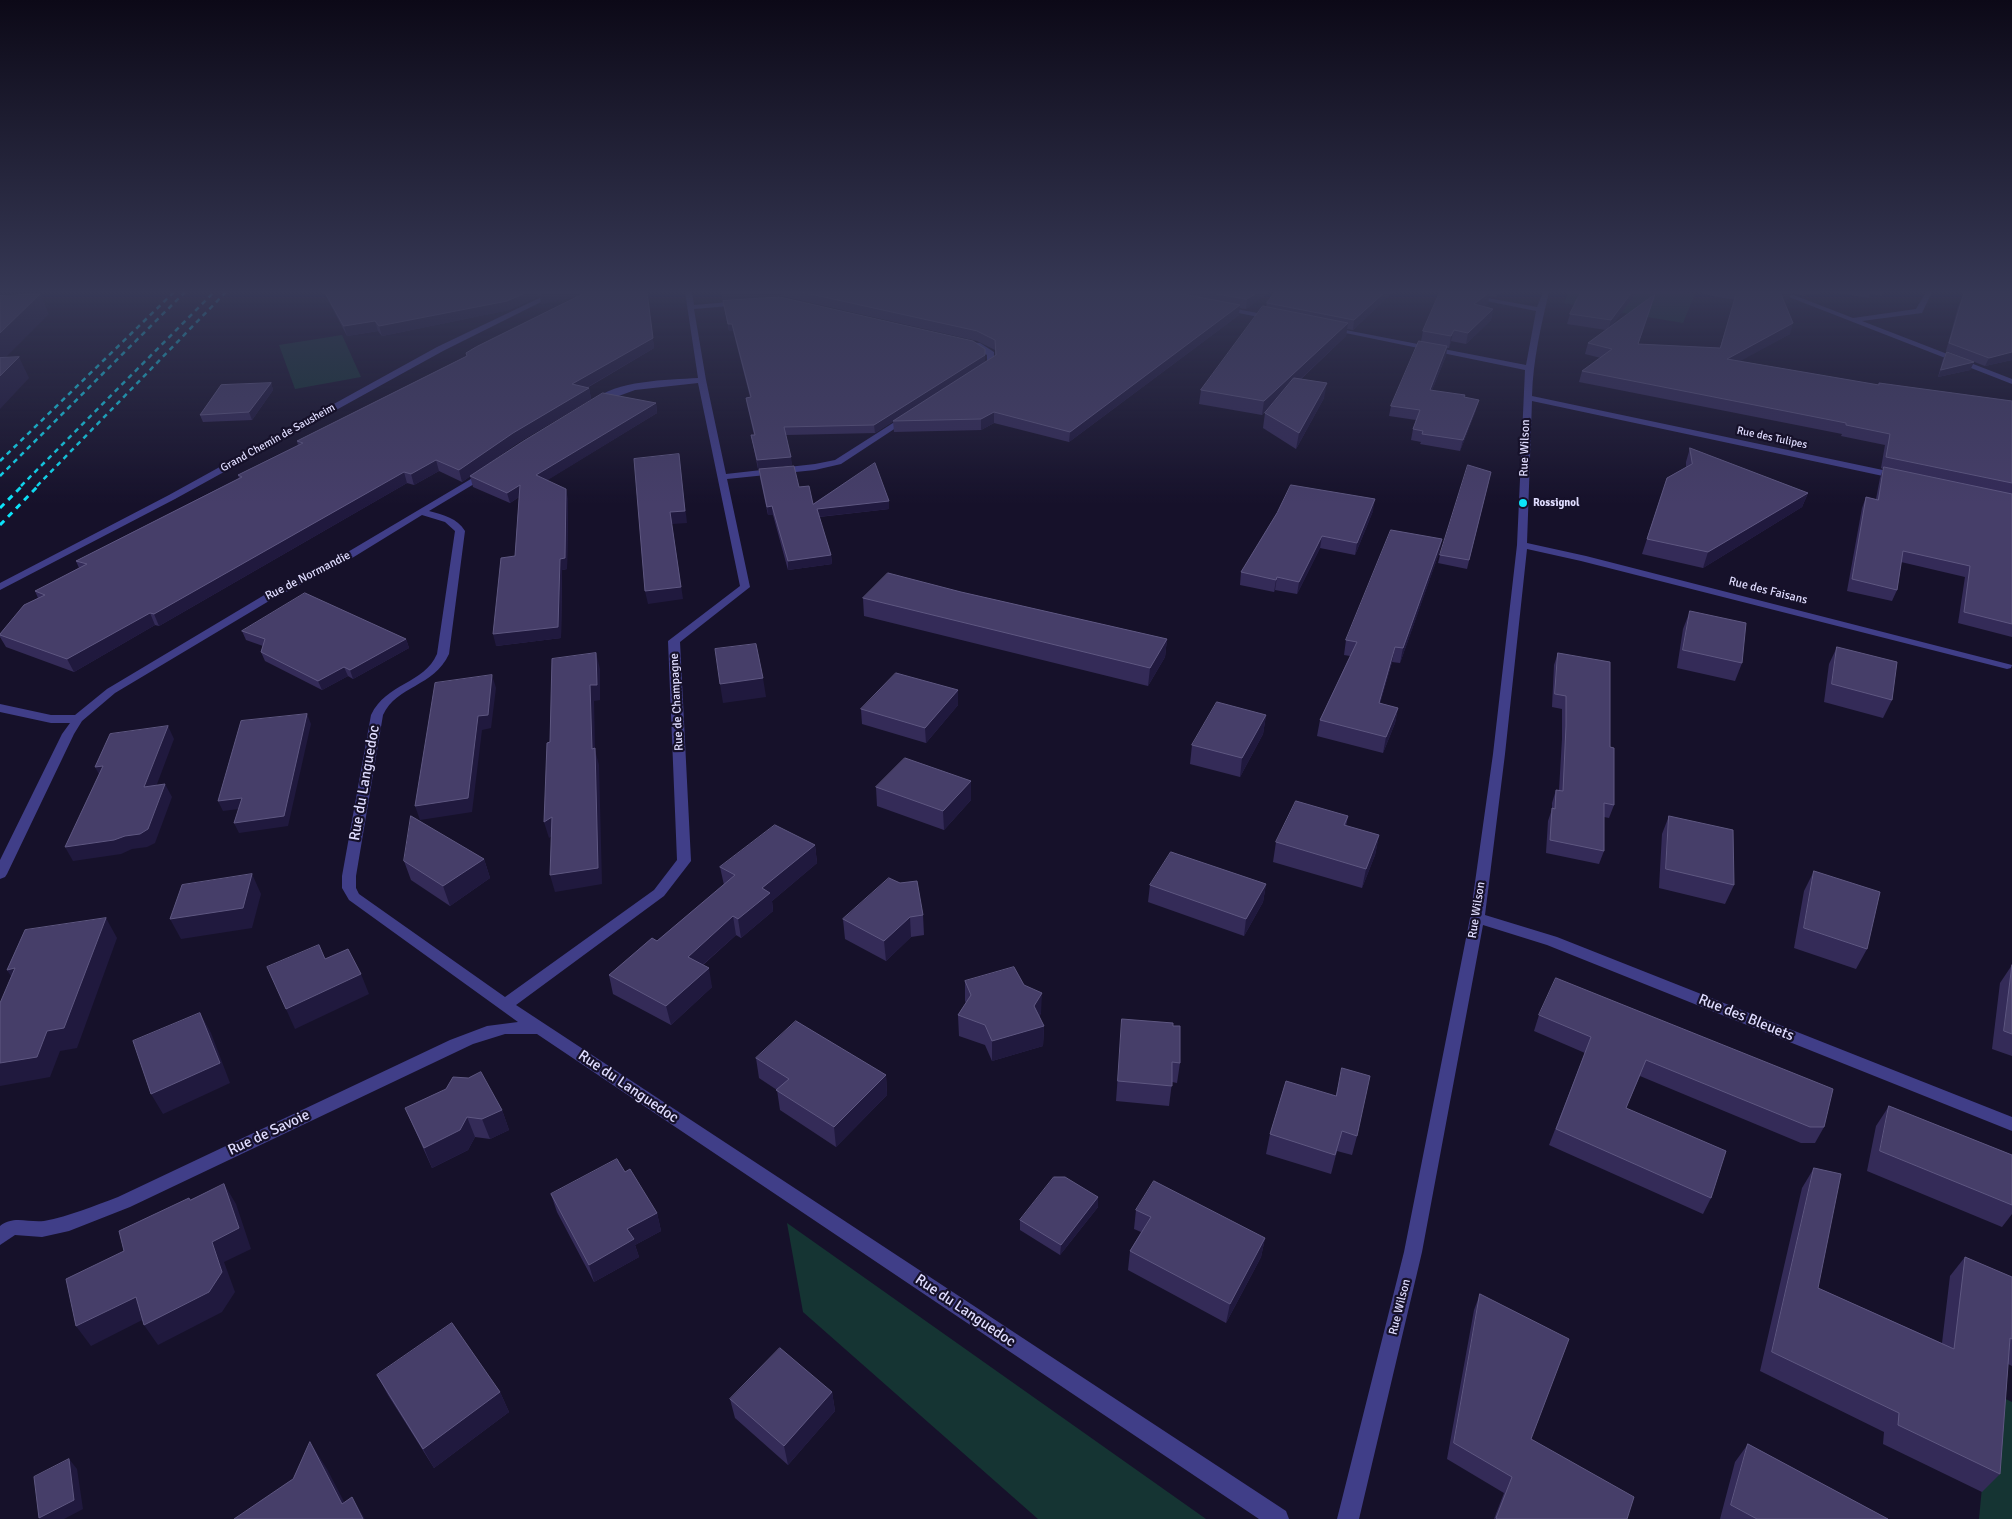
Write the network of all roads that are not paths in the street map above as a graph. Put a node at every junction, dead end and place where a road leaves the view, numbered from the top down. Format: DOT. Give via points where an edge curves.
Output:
graph roads {
  1 [pos="415,363"];
  2 [pos="699,363"];
  3 [pos="991,363"];
  4 [pos="1503,363"];
  5 [pos="1530,363"];
  6 [pos="1963,363"];
  7 [pos="1529,368"];
  8 [pos="975,374"];
  9 [pos="702,380"];
  10 [pos="2012,382"];
  11 [pos="1527,397"];
  12 [pos="585,409"];
  13 [pos="918,410"];
  14 [pos="494,467"];
  15 [pos="721,477"];
  16 [pos="1905,478"];
  17 [pos="421,512"];
  18 [pos="1522,545"];
  19 [pos="0,587"];
  20 [pos="2007,666"];
  21 [pos="0,708"];
  22 [pos="78,719"];
  23 [pos="0,874"];
  24 [pos="1477,918"];
  25 [pos="505,1006"];
  26 [pos="539,1028"];
  27 [pos="2012,1124"];
  28 [pos="4,1229"];
  29 [pos="1278,1519"];
  30 [pos="1348,1519"];
  1 -- 19 [label="street, Grand Chemin de Sausheim" via="172,497"];
  2 -- 9 [label="street, Rue de Champagne"];
  3 -- 8 [label="street"];
  4 -- 7 [label="street"];
  5 -- 7 [label="street, Rue Wilson"];
  6 -- 10 [label="street"];
  7 -- 11 [label="street, Rue Wilson"];
  9 -- 12 [label="street" via="626,390"];
  9 -- 15 [label="street, Rue de Champagne"];
  11 -- 16 [label="street, Rue des Tulipes"];
  11 -- 18 [label="street, Rue Wilson"];
  13 -- 15 [label="street" via="838,462 815,468"];
  14 -- 17 [label="street, Rue de Normandie"];
  15 -- 25 [label="street, Rue de Champagne" via="745,588 674,641 684,861 659,893"];
  17 -- 22 [label="street, Rue de Normandie" via="143,671 111,691"];
  17 -- 25 [label="street, Rue du Languedoc" via="452,522 460,531 443,654 437,668 388,698 380,709 375,722 349,888 362,904"];
  18 -- 20 [label="street, Rue des Faisans"];
  18 -- 24 [label="street, Rue Wilson"];
  21 -- 22 [label="street" via="51,719"];
  22 -- 23 [label="street, Rue de Normandie"];
  24 -- 27 [label="street, Rue des Bleuets" via="1552,941"];
  24 -- 30 [label="street, Rue Wilson" via="1413,1252"];
  25 -- 26 [label="street, Rue du Languedoc"];
  26 -- 28 [label="street, Rue de Savoie" via="503,1028 456,1044 95,1214 42,1229"];
  26 -- 29 [label="street, Rue du Languedoc"];
}
